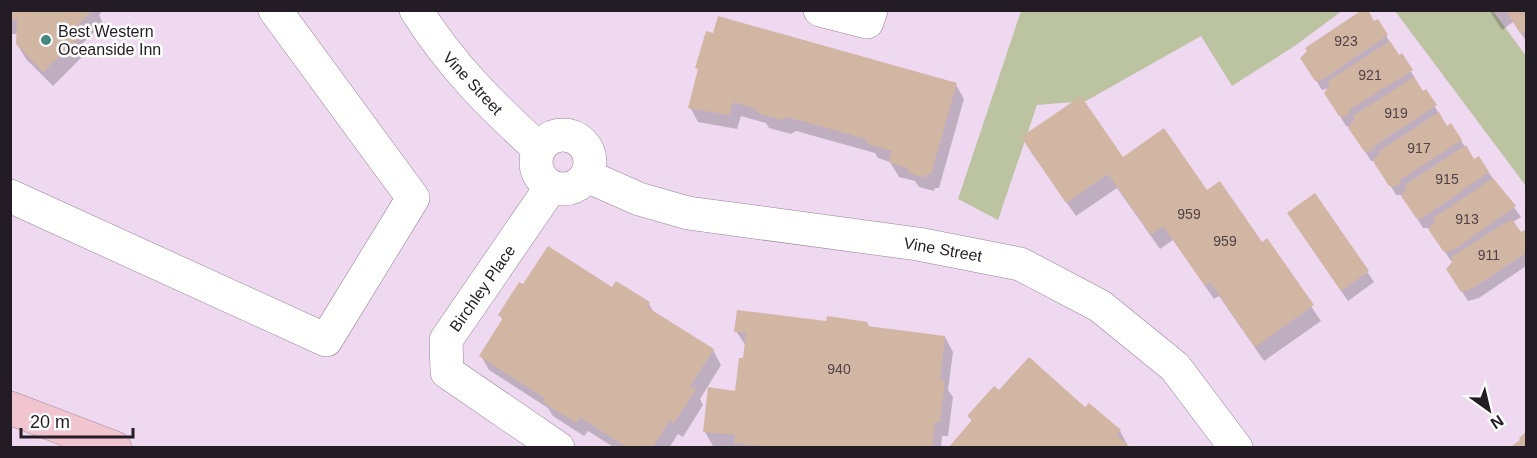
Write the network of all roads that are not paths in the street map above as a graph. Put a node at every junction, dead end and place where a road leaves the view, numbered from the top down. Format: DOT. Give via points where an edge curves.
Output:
graph roads {
  1 [pos="276,10"];
  2 [pos="416,10"];
  3 [pos="820,10"];
  4 [pos="871,10"];
  5 [pos="538,149"];
  6 [pos="587,176"];
  7 [pos="551,187"];
  8 [pos="10,196"];
  9 [pos="10,408"];
  10 [pos="115,447"];
  11 [pos="558,447"];
  12 [pos="1236,447"];
  1 -- 8 [label="street" via="413,198 326,340"];
  2 -- 5 [label="street, Vine Street" via="438,45 473,87"];
  3 -- 4 [label="street" via="867,22"];
  5 -- 6 [label="street" via="559,135 577,138 591,159"];
  5 -- 7 [label="street" via="536,167"];
  6 -- 7 [label="street" via="575,187"];
  6 -- 12 [label="street, Vine Street" via="639,199 688,213 918,244 1020,264 1100,306 1175,367"];
  7 -- 11 [label="street, Birchley Place" via="446,340 447,372"];
  9 -- 10 [label="highway"];
}
